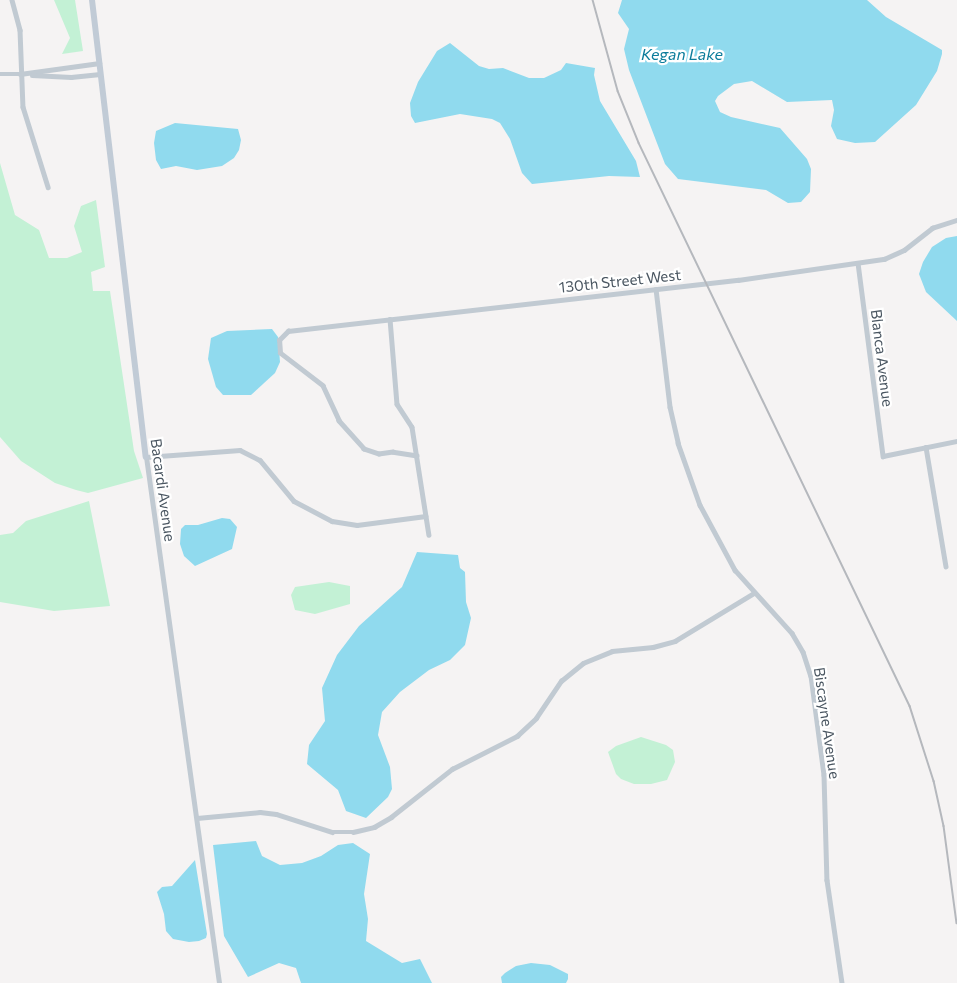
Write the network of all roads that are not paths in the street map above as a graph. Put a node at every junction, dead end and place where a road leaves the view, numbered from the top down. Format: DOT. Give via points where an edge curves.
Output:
graph roads {
  1 [pos="12,0"];
  2 [pos="92,0"];
  3 [pos="99,63"];
  4 [pos="0,74"];
  5 [pos="20,74"];
  6 [pos="100,74"];
  7 [pos="48,187"];
  8 [pos="957,220"];
  9 [pos="858,263"];
  10 [pos="656,289"];
  11 [pos="390,319"];
  12 [pos="957,441"];
  13 [pos="926,447"];
  14 [pos="417,456"];
  15 [pos="146,457"];
  16 [pos="425,516"];
  17 [pos="429,536"];
  18 [pos="946,566"];
  19 [pos="754,593"];
  20 [pos="196,818"];
  21 [pos="219,983"];
  22 [pos="842,983"];
  1 -- 5 [label="street" via="20,30"];
  2 -- 3 [label="street, Bacardi Avenue"];
  3 -- 5 [label="street"];
  3 -- 6 [label="street, Bacardi Avenue"];
  4 -- 5 [label="street"];
  5 -- 6 [label="street"];
  5 -- 7 [label="street" via="25,116"];
  6 -- 15 [label="street, Bacardi Avenue"];
  8 -- 9 [label="street, 130th Street West" via="932,228 896,255"];
  9 -- 10 [label="street, 130th Street West"];
  9 -- 13 [label="street, Blanca Avenue" via="883,456"];
  10 -- 11 [label="street, 130th Street West"];
  10 -- 19 [label="street, Biscayne Avenue" via="670,407 686,471 716,537"];
  11 -- 14 [label="street" via="397,404 412,426"];
  11 -- 14 [label="street, 130th Street West" via="288,331 279,340 280,353 323,386 339,421 364,449 378,454"];
  12 -- 13 [label="street"];
  13 -- 18 [label="street"];
  14 -- 16 [label="street"];
  15 -- 16 [label="street" via="240,450 260,460 294,501 332,521 357,525"];
  15 -- 20 [label="street, Bacardi Avenue"];
  16 -- 17 [label="street"];
  19 -- 20 [label="street" via="675,641 612,651 583,663 561,681 536,718 518,736 452,769 374,827 332,832 260,812"];
  19 -- 22 [label="street, Biscayne Avenue" via="792,633 811,676 824,775 826,880"];
  20 -- 21 [label="street, Bacardi Avenue"];
}
